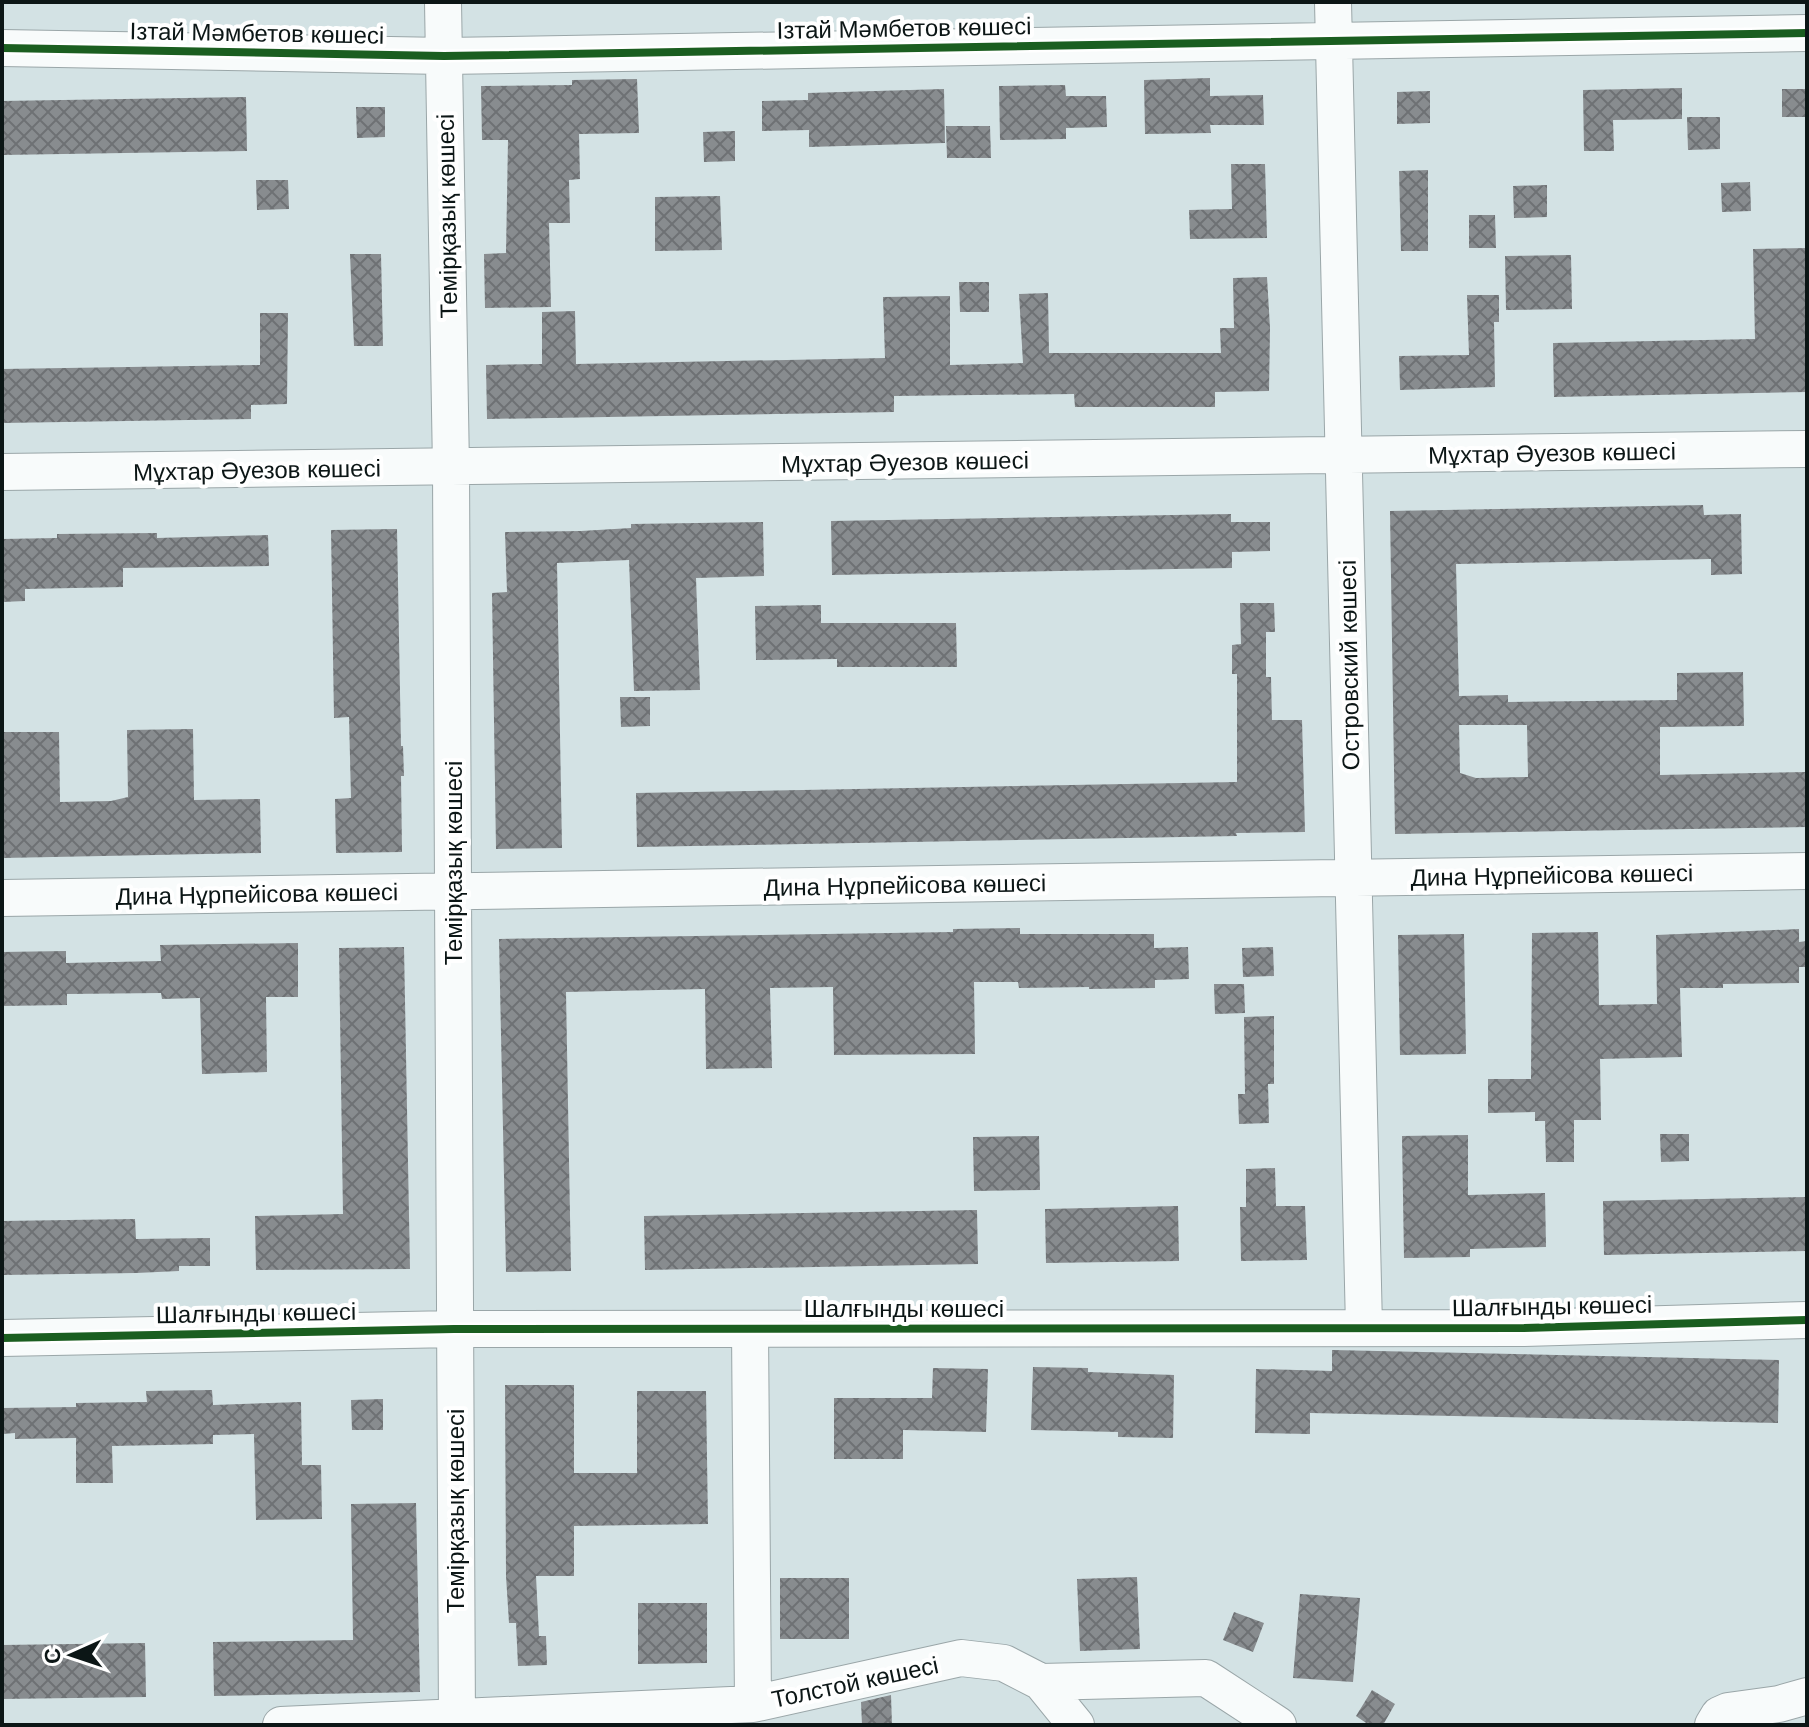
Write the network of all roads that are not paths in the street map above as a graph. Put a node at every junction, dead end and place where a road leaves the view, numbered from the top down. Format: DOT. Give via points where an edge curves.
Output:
graph roads {
  1 [pos="443,2"];
  2 [pos="1333,2"];
  3 [pos="1807,33"];
  4 [pos="1333,40"];
  5 [pos="2,48"];
  6 [pos="444,56"];
  7 [pos="1807,449"];
  8 [pos="1343,456"];
  9 [pos="451,468"];
  10 [pos="2,472"];
  11 [pos="1807,871"];
  12 [pos="1354,879"];
  13 [pos="454,891"];
  14 [pos="2,898"];
  15 [pos="1807,1320"];
  16 [pos="1364,1327"];
  17 [pos="454,1329"];
  18 [pos="750,1329"];
  19 [pos="2,1338"];
  20 [pos="1041,1682"];
  21 [pos="1807,1696"];
  22 [pos="753,1704"];
  23 [pos="1807,1718"];
  24 [pos="457,1721"];
  25 [pos="281,1725"];
  26 [pos="1076,1725"];
  27 [pos="1278,1725"];
  28 [pos="1713,1725"];
  29 [pos="1803,1725"];
  1 -- 6 [label="street, Темірқазық көшесі"];
  2 -- 4 [label="street, Островский көшесі"];
  3 -- 4 [label="street, Ізтай Мәмбетов көшесі"];
  4 -- 6 [label="street, Ізтай Мәмбетов көшесі"];
  4 -- 8 [label="street, Островский көшесі"];
  5 -- 6 [label="street, Ізтай Мәмбетов көшесі"];
  6 -- 9 [label="street, Темірқазық көшесі"];
  7 -- 8 [label="street, Мұхтар Әуезов көшесі"];
  8 -- 9 [label="street, Мұхтар Әуезов көшесі"];
  8 -- 12 [label="street, Островский көшесі"];
  9 -- 10 [label="street, Мұхтар Әуезов көшесі"];
  9 -- 13 [label="street, Темірқазық көшесі"];
  11 -- 12 [label="street, Дина Нұрпейісова көшесі"];
  12 -- 13 [label="street, Дина Нұрпейісова көшесі"];
  12 -- 16 [label="street, Островский көшесі"];
  13 -- 14 [label="street, Дина Нұрпейісова көшесі"];
  13 -- 17 [label="street, Темірқазық көшесі"];
  15 -- 16 [label="street, Шалғынды көшесі"];
  16 -- 18 [label="street, Шалғынды көшесі"];
  17 -- 18 [label="street, Шалғынды көшесі"];
  17 -- 19 [label="street, Шалғынды көшесі"];
  17 -- 24 [label="street, Темірқазық көшесі"];
  18 -- 22 [label="street"];
  20 -- 22 [label="street, Толстой көшесі" via="1004,1663 961,1658"];
  20 -- 26 [label="street"];
  20 -- 27 [label="street" via="1206,1678"];
  21 -- 28 [label="street" via="1728,1711"];
  22 -- 24 [label="street, Толстой көшесі"];
  23 -- 29 [label="street"];
  24 -- 25 [label="street, Толстой көшесі"];
}
